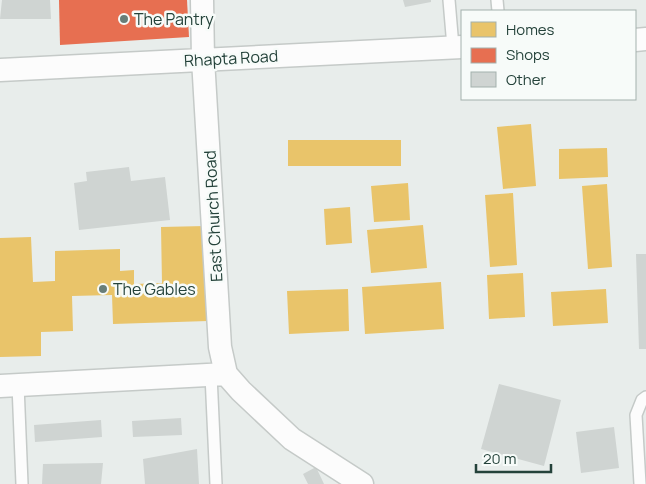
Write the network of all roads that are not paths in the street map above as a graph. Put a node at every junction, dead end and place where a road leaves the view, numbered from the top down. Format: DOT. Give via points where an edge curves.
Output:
graph roads {
  1 [pos="202,0"];
  2 [pos="448,0"];
  3 [pos="458,47"];
  4 [pos="204,59"];
  5 [pos="0,70"];
  6 [pos="218,374"];
  7 [pos="9,385"];
  8 [pos="646,397"];
  9 [pos="22,484"];
  10 [pos="216,484"];
  11 [pos="362,484"];
  12 [pos="640,484"];
  1 -- 4 [label="street, East Church Road"];
  2 -- 3 [label="lane"];
  3 -- 4 [label="street, Rhapta Road"];
  4 -- 5 [label="street, Rhapta Road"];
  4 -- 6 [label="street, East Church Road" via="220,346"];
  6 -- 7 [label="street"];
  6 -- 10 [label="lane"];
  6 -- 11 [label="street, East Church Road" via="241,391 292,440"];
  7 -- 9 [label="lane"];
  8 -- 12 [label="lane" via="636,415"];
}
